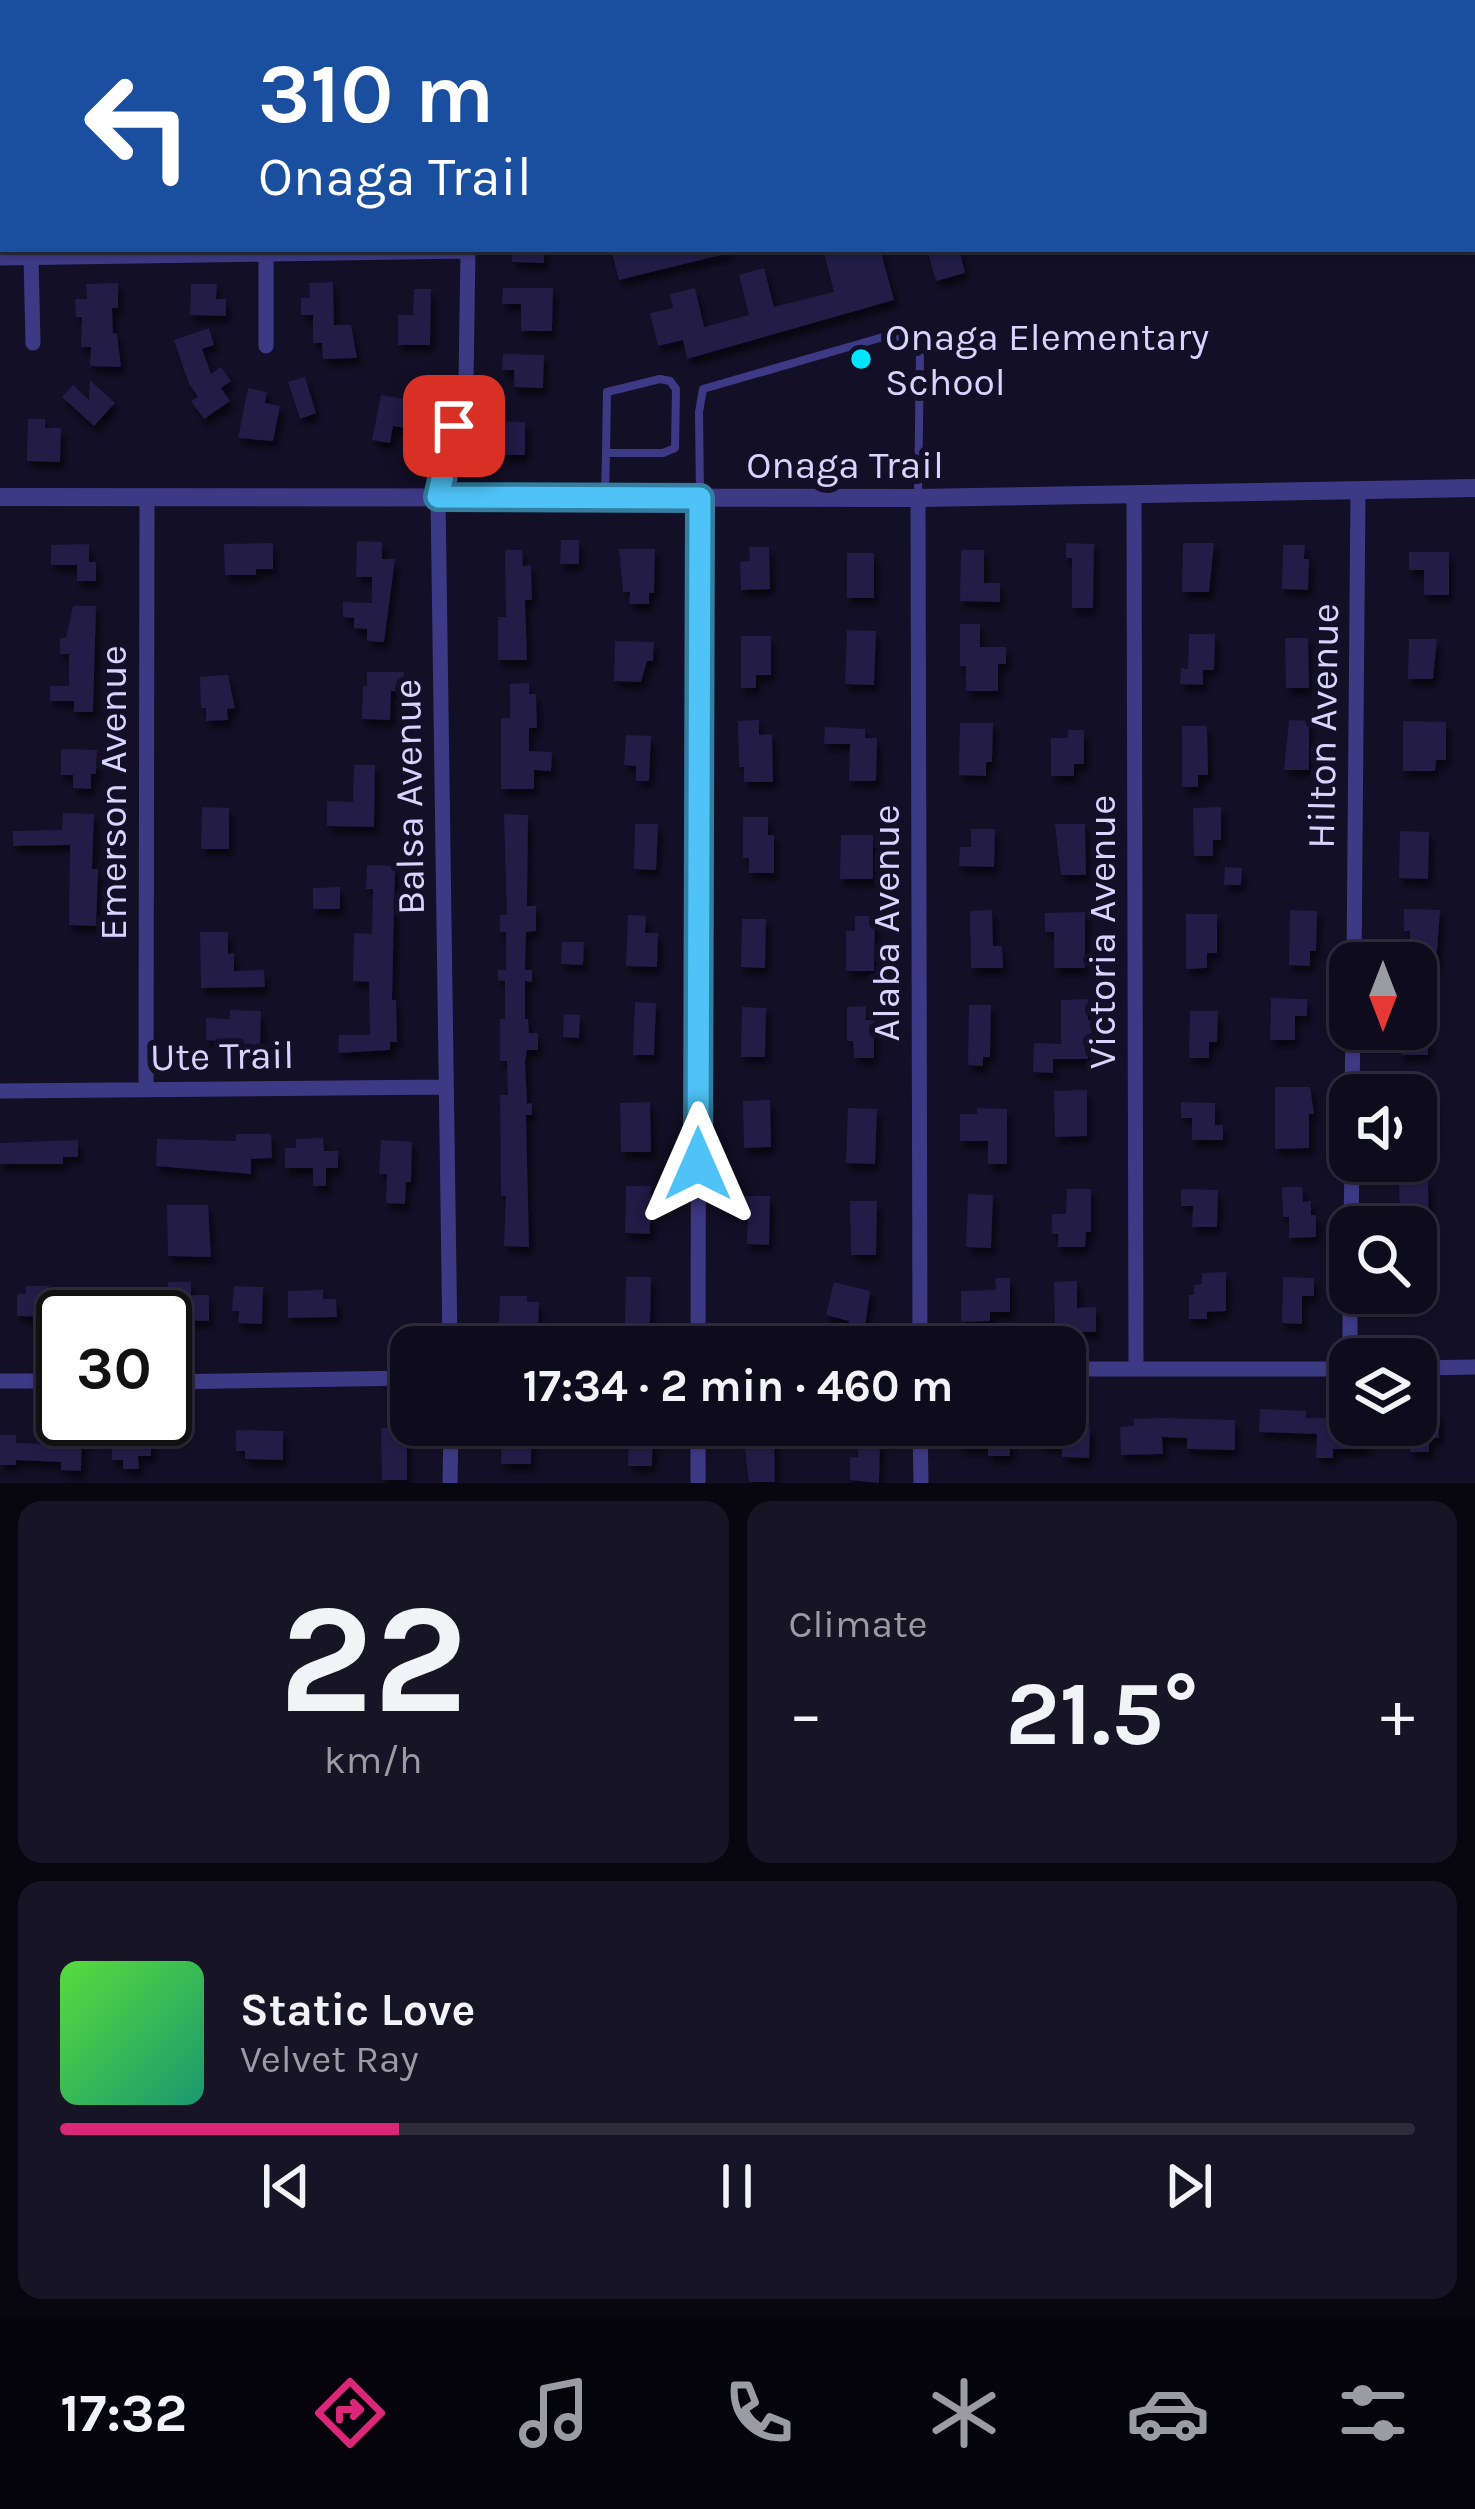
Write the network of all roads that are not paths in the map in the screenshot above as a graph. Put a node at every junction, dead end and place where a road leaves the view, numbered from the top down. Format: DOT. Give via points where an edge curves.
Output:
graph roads {
  1 [pos="367,252"];
  2 [pos="468,252"];
  3 [pos="266,254"];
  4 [pos="0,257"];
  5 [pos="31,257"];
  6 [pos="33,343"];
  7 [pos="266,346"];
  8 [pos="606,453"];
  9 [pos="1475,488"];
  10 [pos="1358,490"];
  11 [pos="1134,495"];
  12 [pos="0,497"];
  13 [pos="147,497"];
  14 [pos="438,497"];
  15 [pos="605,498"];
  16 [pos="700,498"];
  17 [pos="918,498"];
  18 [pos="1354,942"];
  19 [pos="446,1087"];
  20 [pos="146,1090"];
  21 [pos="0,1091"];
  22 [pos="450,1326"];
  23 [pos="698,1326"];
  24 [pos="920,1326"];
  25 [pos="1475,1367"];
  26 [pos="1437,1368"];
  27 [pos="1086,1369"];
  28 [pos="1136,1369"];
  29 [pos="1329,1369"];
  30 [pos="390,1378"];
  31 [pos="0,1381"];
  32 [pos="36,1381"];
  33 [pos="192,1382"];
  34 [pos="451,1446"];
  35 [pos="698,1446"];
  36 [pos="920,1446"];
  37 [pos="450,1483"];
  38 [pos="698,1483"];
  39 [pos="921,1483"];
  1 -- 3 [label="street"];
  2 -- 14 [label="street, Balsa Avenue" via="466,380"];
  3 -- 5 [label="street"];
  3 -- 7 [label="street"];
  4 -- 5 [label="street"];
  5 -- 6 [label="street"];
  8 -- 8 [label="lane" via="607,392 659,379 674,385 675,448"];
  8 -- 15 [label="lane"];
  9 -- 10 [label="street, Onaga Trail"];
  10 -- 11 [label="street, Onaga Trail"];
  10 -- 18 [label="street, Hilton Avenue"];
  11 -- 17 [label="street, Onaga Trail"];
  11 -- 28 [label="street, Victoria Avenue"];
  12 -- 13 [label="street, Onaga Trail"];
  13 -- 14 [label="street, Onaga Trail"];
  13 -- 20 [label="street, Emerson Avenue"];
  14 -- 15 [label="street, Onaga Trail"];
  14 -- 19 [label="street, Balsa Avenue"];
  15 -- 16 [label="street, Onaga Trail"];
  16 -- 17 [label="street, Onaga Trail"];
  16 -- 17 [label="lane" via="703,389 890,334 909,339 920,354"];
  16 -- 23 [label="street"];
  17 -- 24 [label="street, Alaba Avenue"];
  19 -- 20 [label="street, Ute Trail"];
  19 -- 22 [label="street, Balsa Avenue"];
  20 -- 21 [label="street, Ute Trail"];
  25 -- 26 [label="street"];
  27 -- 28 [label="street"];
  28 -- 29 [label="street"];
  30 -- 33 [label="street"];
  31 -- 32 [label="street"];
  34 -- 37 [label="street"];
  35 -- 38 [label="street"];
  36 -- 39 [label="street"];
}
